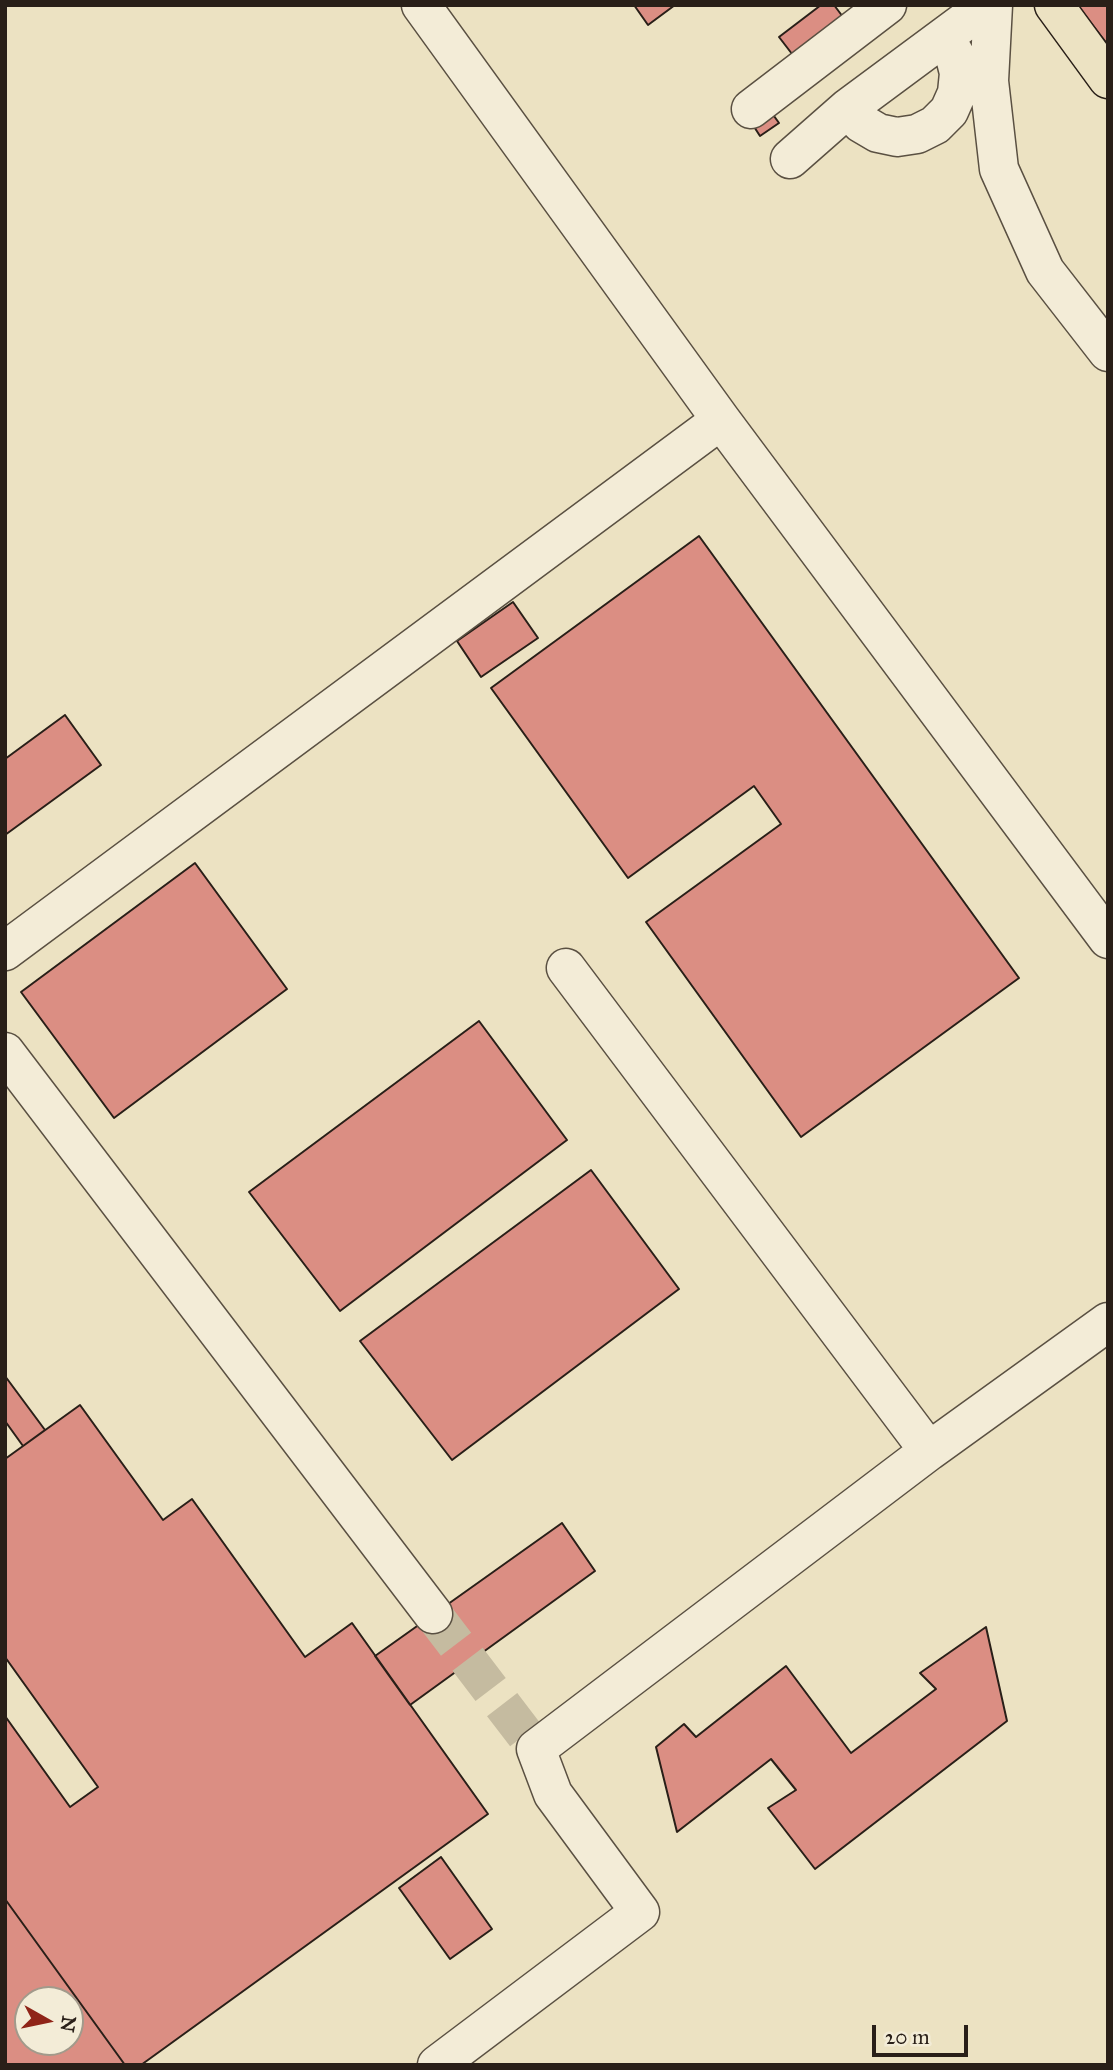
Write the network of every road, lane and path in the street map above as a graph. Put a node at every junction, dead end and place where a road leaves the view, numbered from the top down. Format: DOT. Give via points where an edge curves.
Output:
graph roads {
  1 [pos="421,5"];
  2 [pos="887,5"];
  3 [pos="987,5"];
  4 [pos="993,5"];
  5 [pos="1054,5"];
  6 [pos="944,37"];
  7 [pos="1108,79"];
  8 [pos="848,108"];
  9 [pos="751,109"];
  10 [pos="790,159"];
  11 [pos="1108,352"];
  12 [pos="721,420"];
  13 [pos="1108,939"];
  14 [pos="5,951"];
  15 [pos="566,968"];
  16 [pos="5,1052"];
  17 [pos="1108,1322"];
  18 [pos="929,1451"];
  19 [pos="433,1614"];
  20 [pos="437,2065"];
  1 -- 12 [label="street"];
  2 -- 9 [label="street"];
  3 -- 6 [label="street"];
  4 -- 11 [label="street" via="989,80 999,169 1045,271"];
  5 -- 7 [label="main road"];
  6 -- 8 [label="street"];
  6 -- 8 [label="street" via="959,73 957,93 949,111 935,125 917,135 897,137 861,123"];
  8 -- 10 [label="street"];
  12 -- 13 [label="street"];
  12 -- 14 [label="street"];
  15 -- 18 [label="street"];
  16 -- 19 [label="street"];
  17 -- 18 [label="street"];
  18 -- 20 [label="street" via="536,1749 553,1794 640,1913"];
}
